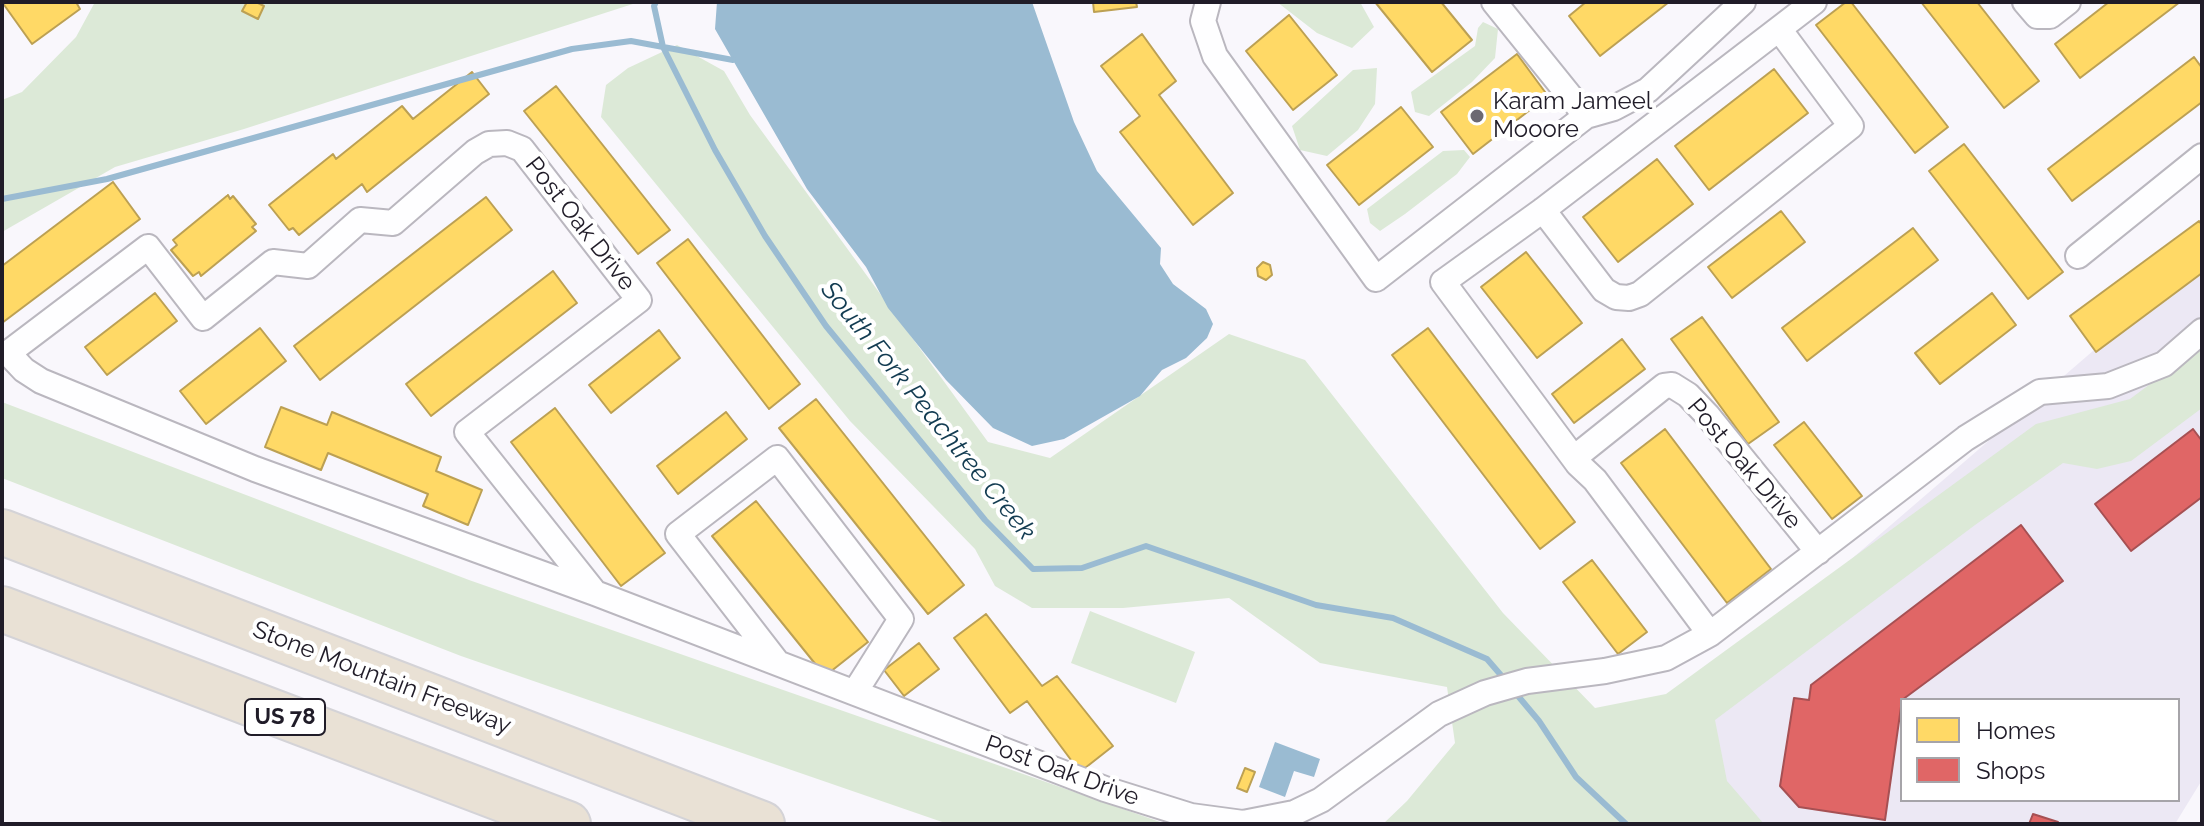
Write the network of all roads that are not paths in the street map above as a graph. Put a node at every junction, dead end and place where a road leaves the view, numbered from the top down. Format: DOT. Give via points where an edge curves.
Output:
graph roads {
  1 [pos="1208,2"];
  2 [pos="1494,2"];
  3 [pos="1743,2"];
  4 [pos="1814,2"];
  5 [pos="2025,2"];
  6 [pos="2068,2"];
  7 [pos="1779,29"];
  8 [pos="1586,116"];
  9 [pos="2202,156"];
  10 [pos="1543,210"];
  11 [pos="2078,256"];
  12 [pos="2202,331"];
  13 [pos="1578,464"];
  14 [pos="2,532"];
  15 [pos="1818,552"];
  16 [pos="595,593"];
  17 [pos="2,609"];
  18 [pos="1710,634"];
  19 [pos="778,663"];
  20 [pos="855,692"];
  21 [pos="568,824"];
  22 [pos="762,824"];
  1 -- 8 [label="street" via="1203,21 1215,56 1376,279"];
  2 -- 8 [label="street"];
  3 -- 8 [label="street" via="1648,90"];
  4 -- 7 [label="street"];
  5 -- 6 [label="street" via="2037,16 2050,16"];
  7 -- 10 [label="street"];
  7 -- 10 [label="street" via="1851,126 1640,294 1616,297 1604,290"];
  9 -- 11 [label="street"];
  10 -- 13 [label="street" via="1443,282"];
  12 -- 15 [label="street, Post Oak Drive" via="2164,364 2108,386 2040,392 1966,438"];
  13 -- 15 [label="street, Post Oak Drive" via="1579,454 1672,385 1708,416"];
  13 -- 18 [label="street"];
  14 -- 22 [label="highway, Stone Mountain Freeway"];
  15 -- 18 [label="street, Post Oak Drive"];
  16 -- 16 [label="street, Post Oak Drive" via="255,469 41,381 8,353 148,247 203,318 273,262 308,266 360,220 393,223 489,144 522,149 639,300 467,432"];
  16 -- 19 [label="street, Post Oak Drive"];
  17 -- 21 [label="highway, US 78"];
  18 -- 20 [label="street, Post Oak Drive" via="1666,658 1485,693 1439,714 1321,800 1294,813 1243,823 1191,816 1105,789"];
  19 -- 20 [label="street, Post Oak Drive"];
  19 -- 20 [label="street" via="678,534 777,458 901,619"];
}
